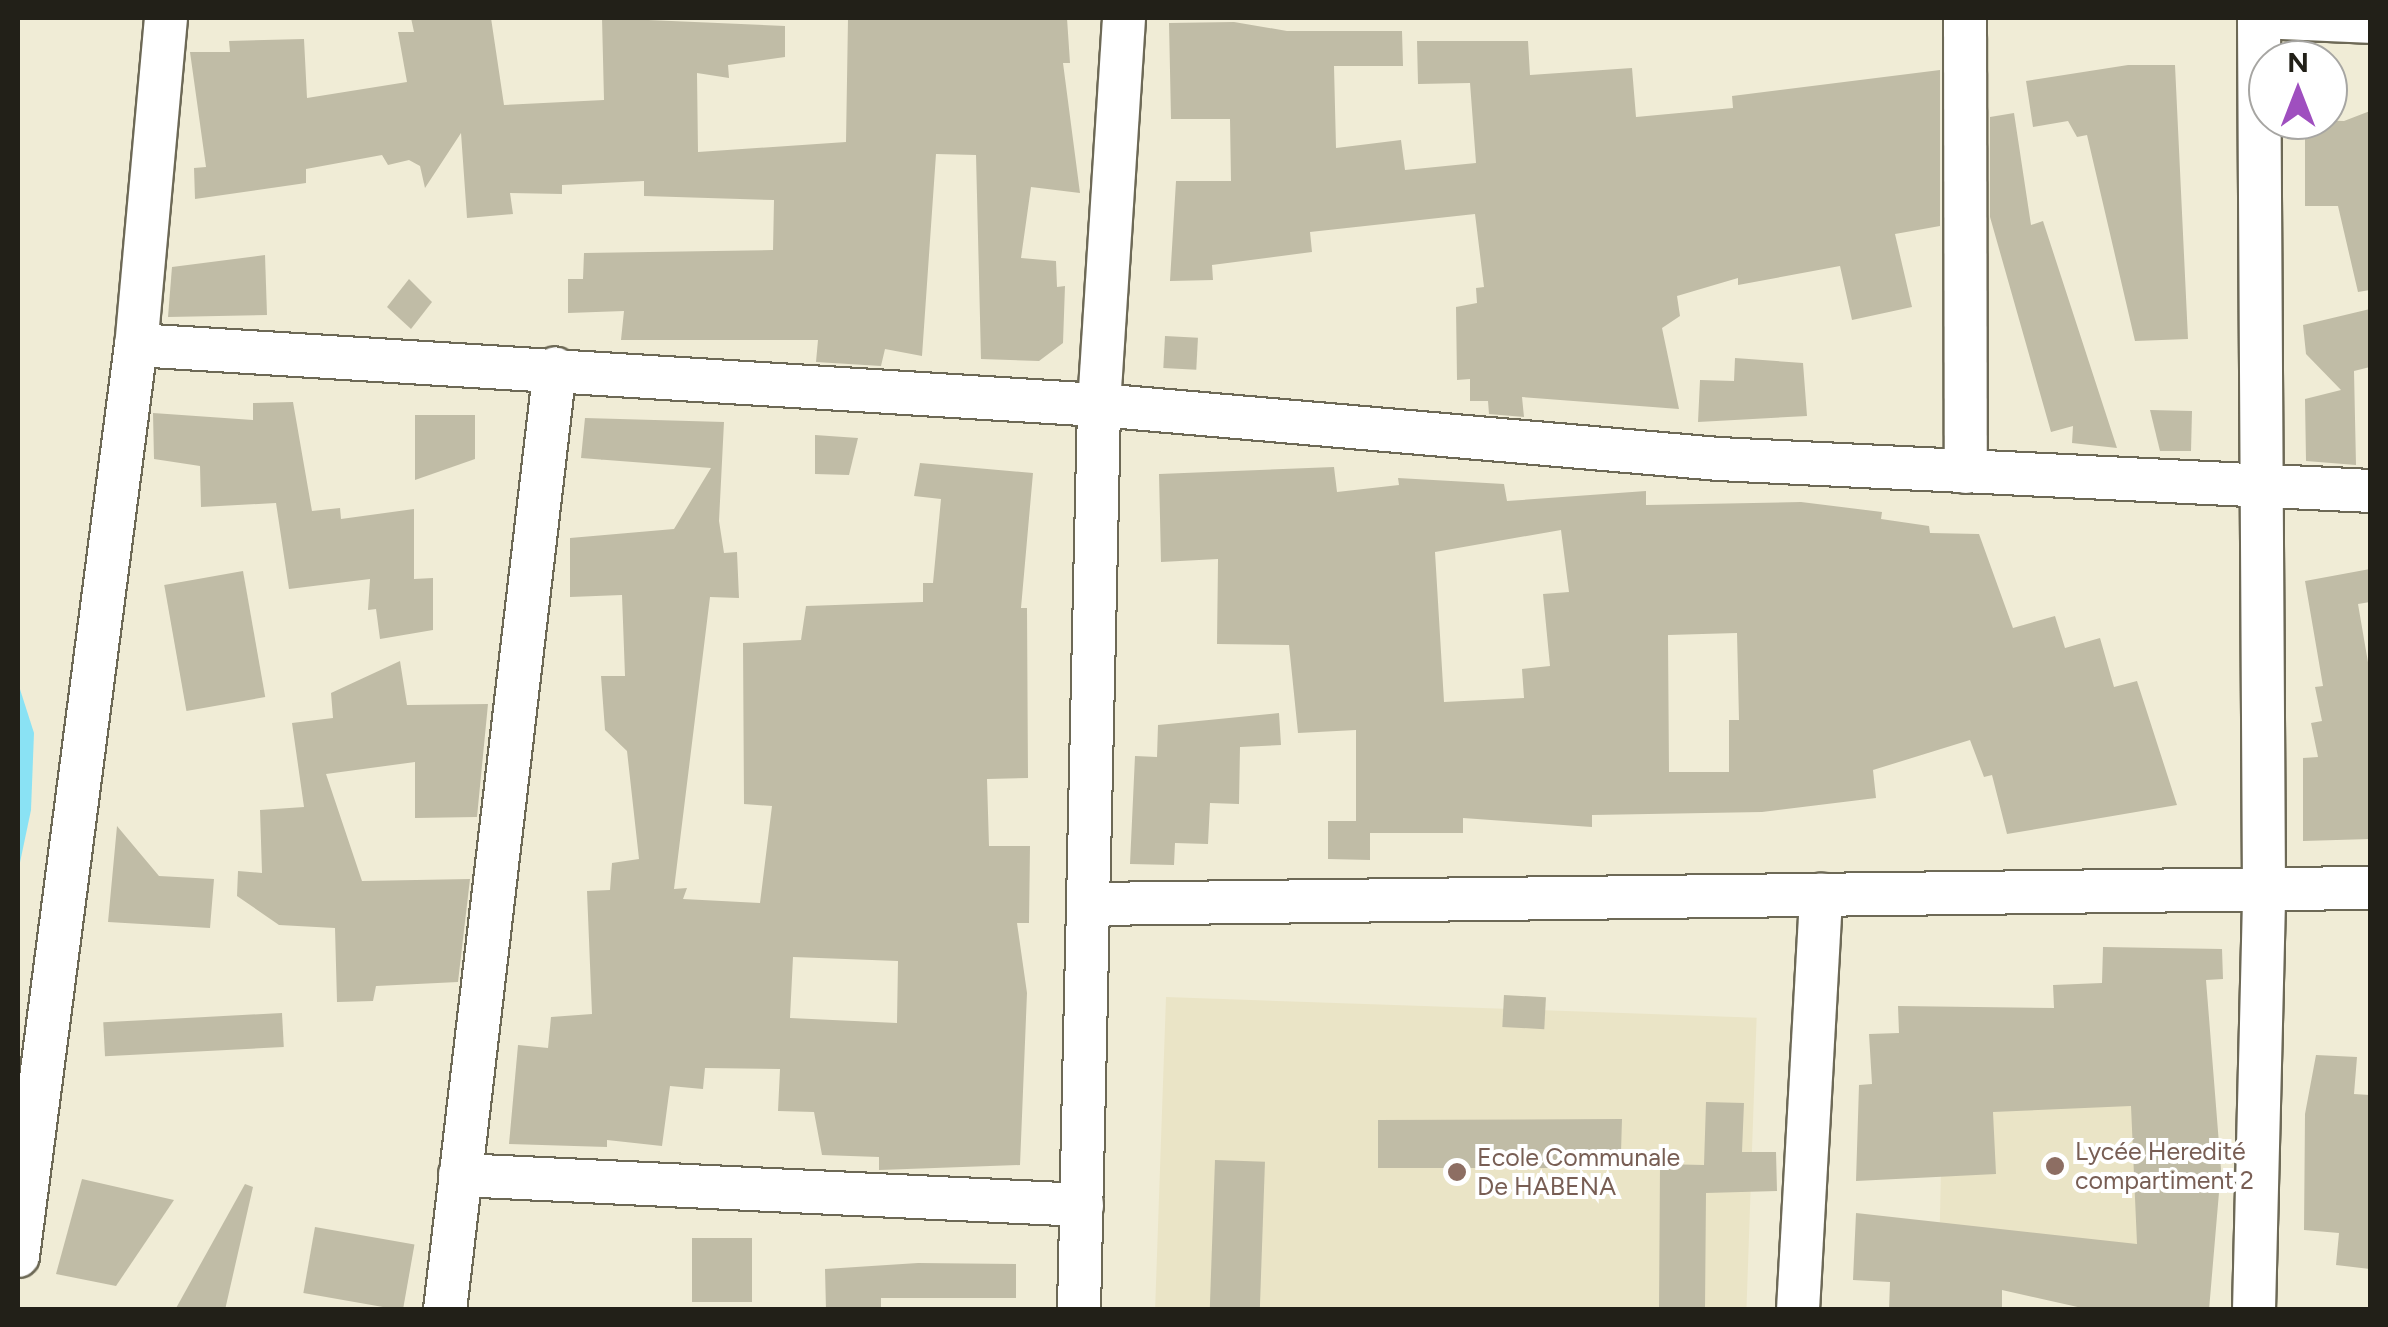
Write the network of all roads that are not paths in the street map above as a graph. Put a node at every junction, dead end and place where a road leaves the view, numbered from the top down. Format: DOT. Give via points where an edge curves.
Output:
graph roads {
  1 [pos="166,18"];
  2 [pos="1124,18"];
  3 [pos="1965,18"];
  4 [pos="2258,18"];
  5 [pos="2280,18"];
  6 [pos="2370,22"];
  7 [pos="136,345"];
  8 [pos="555,368"];
  9 [pos="1099,405"];
  10 [pos="1966,472"];
  11 [pos="2258,484"];
  12 [pos="2370,491"];
  13 [pos="2370,888"];
  14 [pos="2264,890"];
  15 [pos="1821,895"];
  16 [pos="1091,904"];
  17 [pos="460,1175"];
  18 [pos="1082,1204"];
  19 [pos="18,1256"];
  20 [pos="445,1310"];
  21 [pos="1079,1310"];
  22 [pos="1798,1310"];
  23 [pos="2254,1310"];
  1 -- 7 [label="street"];
  2 -- 9 [label="street"];
  3 -- 10 [label="street"];
  4 -- 11 [label="street"];
  5 -- 6 [label="street"];
  7 -- 8 [label="street"];
  7 -- 19 [label="street"];
  8 -- 9 [label="street"];
  8 -- 17 [label="street"];
  9 -- 10 [label="street"];
  9 -- 16 [label="street"];
  10 -- 11 [label="street"];
  11 -- 12 [label="street"];
  11 -- 14 [label="street"];
  13 -- 14 [label="street"];
  14 -- 15 [label="street"];
  14 -- 23 [label="street"];
  15 -- 16 [label="street"];
  15 -- 22 [label="street"];
  16 -- 18 [label="street"];
  17 -- 18 [label="street"];
  17 -- 20 [label="street"];
  18 -- 21 [label="street"];
}
